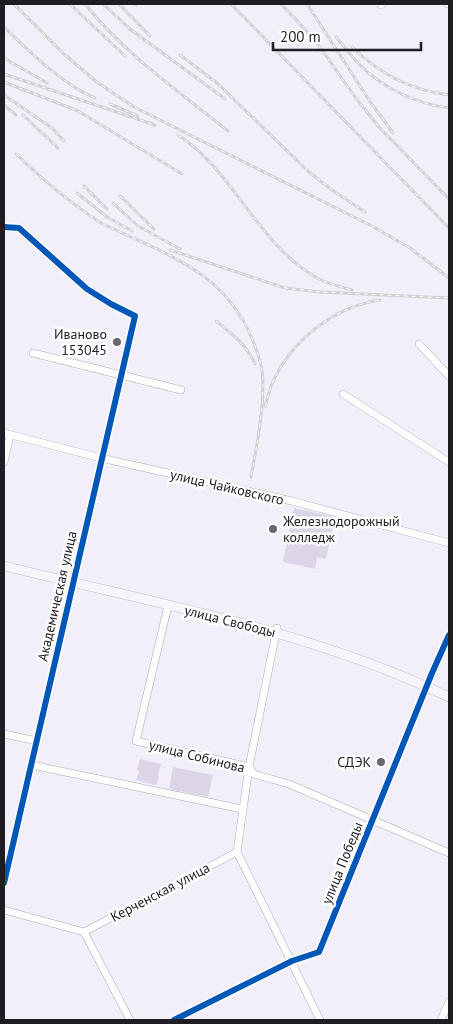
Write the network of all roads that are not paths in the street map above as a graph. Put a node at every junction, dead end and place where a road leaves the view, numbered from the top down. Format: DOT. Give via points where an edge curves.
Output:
graph roads {
  1 [pos="4,227"];
  2 [pos="419,344"];
  3 [pos="33,353"];
  4 [pos="121,376"];
  5 [pos="449,376"];
  6 [pos="181,390"];
  7 [pos="343,394"];
  8 [pos="7,434"];
  9 [pos="100,458"];
  10 [pos="4,462"];
  11 [pos="449,462"];
  12 [pos="449,543"];
  13 [pos="4,562"];
  14 [pos="4,566"];
  15 [pos="72,581"];
  16 [pos="168,606"];
  17 [pos="276,630"];
  18 [pos="449,634"];
  19 [pos="427,684"];
  20 [pos="449,692"];
  21 [pos="449,697"];
  22 [pos="4,734"];
  23 [pos="37,741"];
  24 [pos="32,765"];
  25 [pos="249,767"];
  26 [pos="242,809"];
  27 [pos="372,821"];
  28 [pos="237,852"];
  29 [pos="449,853"];
  30 [pos="4,883"];
  31 [pos="4,910"];
  32 [pos="84,932"];
  33 [pos="292,961"];
  34 [pos="449,1002"];
  35 [pos="130,1020"];
  36 [pos="174,1020"];
  37 [pos="320,1020"];
  38 [pos="441,1020"];
  1 -- 4 [label="street, Академическая улица" via="19,228 87,289 135,316"];
  2 -- 5 [label="street"];
  3 -- 4 [label="street"];
  4 -- 6 [label="street"];
  4 -- 9 [label="street, Академическая улица"];
  7 -- 11 [label="street"];
  8 -- 9 [label="street, улица Чайковского"];
  8 -- 10 [label="street"];
  9 -- 12 [label="street, улица Чайковского" via="292,502"];
  9 -- 15 [label="street, Академическая улица"];
  13 -- 15 [label="main road, улица Свободы"];
  14 -- 15 [label="main road, улица Свободы"];
  15 -- 16 [label="main road, улица Свободы"];
  15 -- 17 [label="main road, улица Свободы"];
  15 -- 23 [label="street, Академическая улица"];
  16 -- 17 [label="main road, улица Свободы"];
  16 -- 25 [label="street, улица Собинова" via="136,741"];
  17 -- 19 [label="main road, улица Свободы" via="408,673"];
  17 -- 25 [label="street"];
  18 -- 19 [label="street, улица Победы"];
  19 -- 20 [label="main road, улица Свободы"];
  19 -- 21 [label="main road, улица Свободы"];
  19 -- 27 [label="street, улица Победы"];
  22 -- 23 [label="street"];
  23 -- 24 [label="street, Академическая улица"];
  24 -- 26 [label="street"];
  24 -- 30 [label="street, Академическая улица"];
  25 -- 26 [label="street"];
  25 -- 27 [label="street, улица Собинова" via="254,774 289,784"];
  26 -- 28 [label="street"];
  27 -- 29 [label="street, улица Собинова"];
  27 -- 33 [label="street, улица Победы" via="319,952"];
  28 -- 32 [label="street, Керченская улица"];
  28 -- 33 [label="street"];
  31 -- 32 [label="street"];
  32 -- 35 [label="street"];
  33 -- 36 [label="street, улица Победы"];
  33 -- 37 [label="street"];
  34 -- 38 [label="street"];
}
